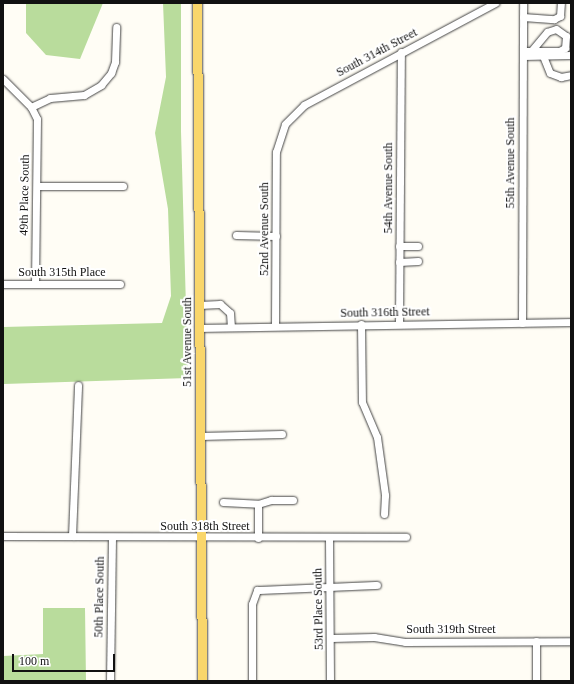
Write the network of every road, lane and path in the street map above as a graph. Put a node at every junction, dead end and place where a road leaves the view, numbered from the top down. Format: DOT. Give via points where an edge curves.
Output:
graph roads {
  1 [pos="198,3"];
  2 [pos="495,3"];
  3 [pos="530,3"];
  4 [pos="561,3"];
  5 [pos="523,6"];
  6 [pos="523,17"];
  7 [pos="116,27"];
  8 [pos="531,51"];
  9 [pos="401,52"];
  10 [pos="523,54"];
  11 [pos="571,55"];
  12 [pos="543,56"];
  13 [pos="571,75"];
  14 [pos="3,78"];
  15 [pos="31,107"];
  16 [pos="281,133"];
  17 [pos="37,186"];
  18 [pos="123,186"];
  19 [pos="236,235"];
  20 [pos="276,236"];
  21 [pos="399,246"];
  22 [pos="418,246"];
  23 [pos="418,261"];
  24 [pos="399,262"];
  25 [pos="3,284"];
  26 [pos="35,284"];
  27 [pos="120,284"];
  28 [pos="199,305"];
  29 [pos="571,322"];
  30 [pos="522,323"];
  31 [pos="361,324"];
  32 [pos="399,324"];
  33 [pos="276,325"];
  34 [pos="231,327"];
  35 [pos="200,328"];
  36 [pos="78,385"];
  37 [pos="282,434"];
  38 [pos="200,436"];
  39 [pos="293,500"];
  40 [pos="222,502"];
  41 [pos="258,504"];
  42 [pos="384,514"];
  43 [pos="3,536"];
  44 [pos="72,536"];
  45 [pos="112,537"];
  46 [pos="406,537"];
  47 [pos="201,538"];
  48 [pos="258,538"];
  49 [pos="329,538"];
  50 [pos="377,585"];
  51 [pos="330,587"];
  52 [pos="331,638"];
  53 [pos="536,641"];
  54 [pos="571,641"];
  55 [pos="110,681"];
  56 [pos="202,681"];
  57 [pos="252,681"];
  58 [pos="330,681"];
  59 [pos="536,681"];
  1 -- 28 [label="main road, 51st Avenue South"];
  2 -- 9 [label="street, South 314th Street"];
  3 -- 5 [label="street"];
  4 -- 6 [label="street" via="560,16 554,19"];
  5 -- 6 [label="street, 55th Avenue South"];
  6 -- 10 [label="street, 55th Avenue South"];
  7 -- 15 [label="street" via="115,62 111,73 101,85 84,95 50,98"];
  8 -- 8 [label="street" via="559,51 565,48 566,36 556,30 547,32"];
  8 -- 10 [label="street"];
  9 -- 16 [label="street, South 314th Street" via="304,105 288,120"];
  9 -- 21 [label="street, 54th Avenue South"];
  10 -- 12 [label="street"];
  10 -- 30 [label="street, 55th Avenue South"];
  11 -- 12 [label="street"];
  12 -- 13 [label="street" via="550,73 561,77"];
  14 -- 15 [label="street"];
  15 -- 17 [label="street, 49th Place South" via="36,119"];
  16 -- 20 [label="street, 52nd Avenue South" via="276,152"];
  17 -- 18 [label="street"];
  17 -- 26 [label="street, 49th Place South"];
  19 -- 20 [label="street"];
  20 -- 33 [label="street, 52nd Avenue South"];
  21 -- 22 [label="street"];
  21 -- 24 [label="street, 54th Avenue South"];
  23 -- 24 [label="street"];
  24 -- 32 [label="street, 54th Avenue South"];
  25 -- 26 [label="street, South 315th Place"];
  26 -- 27 [label="street, South 315th Place"];
  28 -- 34 [label="street" via="220,304 230,313"];
  28 -- 35 [label="main road, 51st Avenue South"];
  29 -- 30 [label="street, South 316th Street"];
  30 -- 32 [label="street, South 316th Street"];
  31 -- 32 [label="street, South 316th Street"];
  31 -- 33 [label="street, South 316th Street"];
  31 -- 42 [label="street" via="362,402 377,437 385,494"];
  33 -- 34 [label="street, South 316th Street"];
  34 -- 35 [label="street, South 316th Street"];
  35 -- 38 [label="main road, 51st Avenue South"];
  36 -- 44 [label="street"];
  37 -- 38 [label="street"];
  38 -- 47 [label="main road, 51st Avenue South"];
  39 -- 41 [label="street" via="271,500"];
  40 -- 41 [label="street"];
  41 -- 48 [label="street"];
  43 -- 44 [label="street, South 318th Street"];
  44 -- 45 [label="street, South 318th Street"];
  45 -- 47 [label="street, South 318th Street"];
  45 -- 55 [label="street, 50th Place South"];
  46 -- 49 [label="street, South 318th Street"];
  47 -- 48 [label="street, South 318th Street"];
  47 -- 56 [label="main road, 51st Avenue South"];
  48 -- 49 [label="street, South 318th Street"];
  49 -- 51 [label="street, 53rd Place South"];
  50 -- 51 [label="street"];
  51 -- 52 [label="street, 53rd Place South"];
  51 -- 57 [label="street" via="262,588 255,593 252,604"];
  52 -- 53 [label="street, South 319th Street" via="374,637 405,642"];
  52 -- 58 [label="street, 53rd Place South"];
  53 -- 54 [label="street, South 319th Street"];
  53 -- 59 [label="street"];
}
